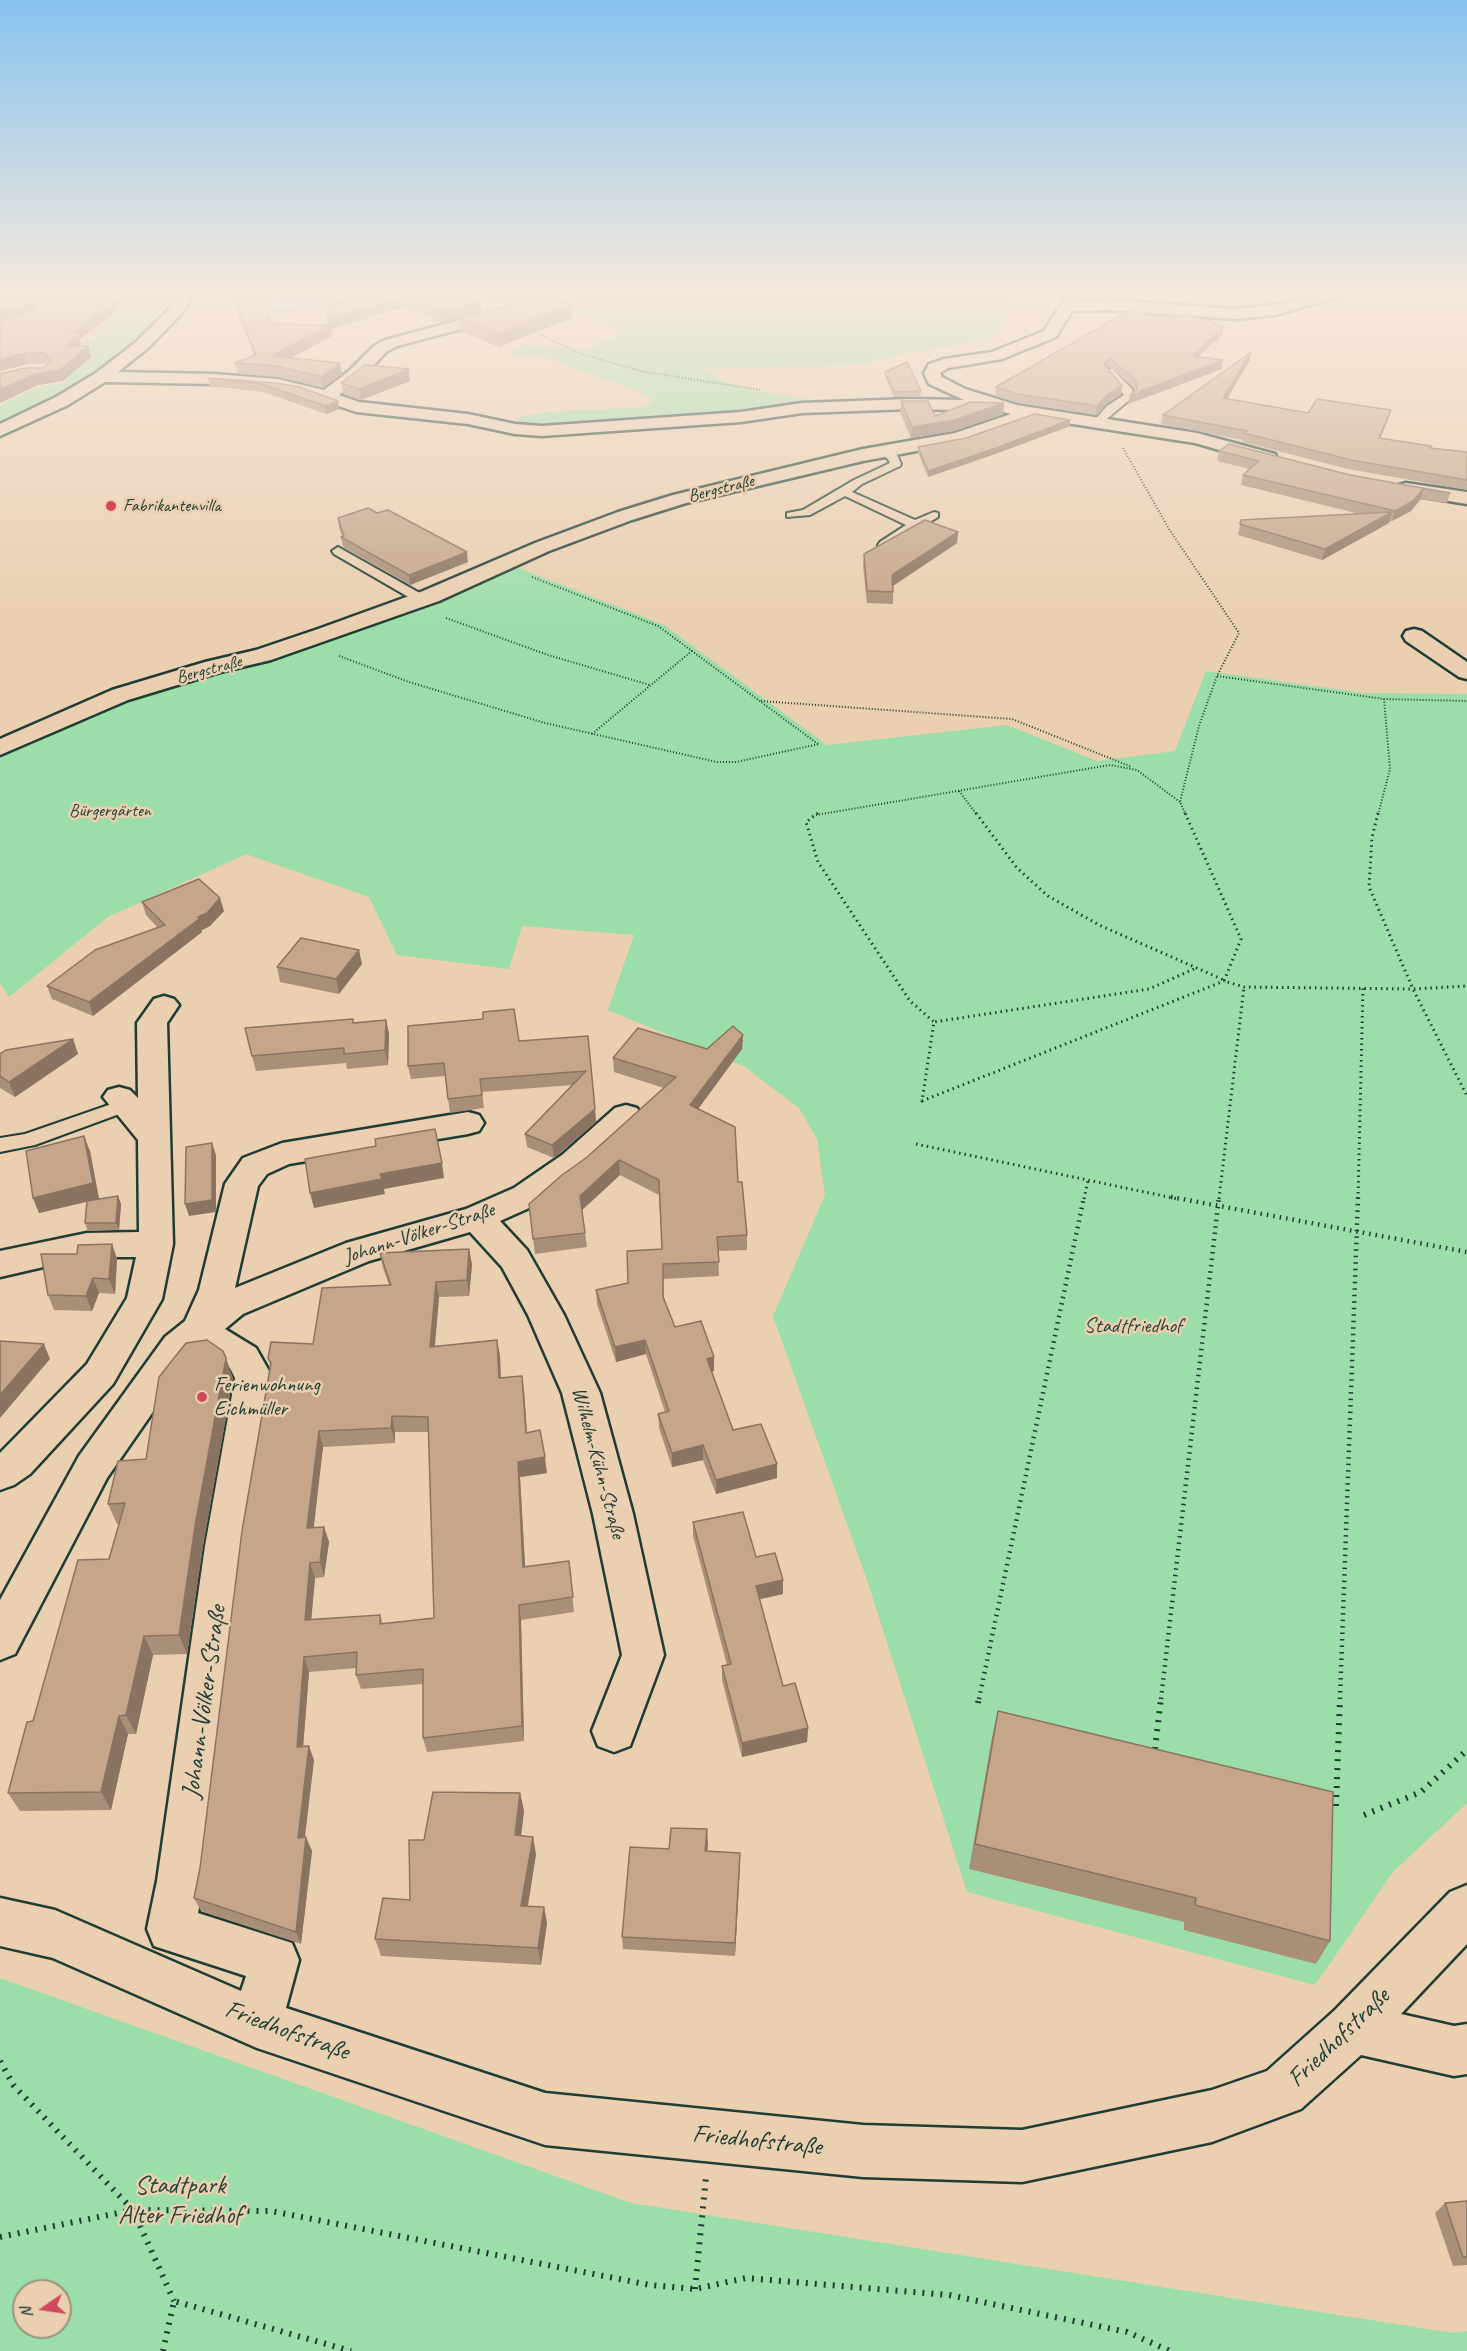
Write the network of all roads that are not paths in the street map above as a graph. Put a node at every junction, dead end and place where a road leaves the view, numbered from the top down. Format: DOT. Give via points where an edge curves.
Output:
graph roads {
  1 [pos="56,404"];
  2 [pos="347,404"];
  3 [pos="995,404"];
  4 [pos="1117,404"];
  5 [pos="1017,410"];
  6 [pos="1097,424"];
  7 [pos="0,431"];
  8 [pos="884,452"];
  9 [pos="1289,464"];
  10 [pos="1393,486"];
  11 [pos="846,491"];
  12 [pos="1467,498"];
  13 [pos="790,515"];
  14 [pos="934,515"];
  15 [pos="915,525"];
  16 [pos="884,545"];
  17 [pos="338,550"];
  18 [pos="416,601"];
  19 [pos="1414,636"];
  20 [pos="1467,672"];
  21 [pos="0,748"];
  22 [pos="164,1005"];
  23 [pos="122,1101"];
  24 [pos="626,1116"];
  25 [pos="468,1123"];
  26 [pos="154,1137"];
  27 [pos="0,1145"];
  28 [pos="477,1218"];
  29 [pos="156,1244"];
  30 [pos="0,1264"];
  31 [pos="199,1330"];
  32 [pos="0,1474"];
  33 [pos="0,1641"];
  34 [pos="614,1731"];
  35 [pos="1467,1909"];
  36 [pos="0,1922"];
  37 [pos="257,2023"];
  38 [pos="1353,2028"];
  39 [pos="1467,2049"];
  1 -- 7 [label="street"];
  2 -- 5 [label="street" via="542,431 741,417 802,408 910,404"];
  3 -- 5 [label="street"];
  4 -- 6 [label="lane"];
  5 -- 6 [label="street"];
  5 -- 8 [label="street, Bergstraße" via="959,438"];
  6 -- 9 [label="street" via="1197,438"];
  8 -- 11 [label="lane" via="896,464"];
  8 -- 18 [label="street, Bergstraße" via="680,499 625,516"];
  10 -- 12 [label="street"];
  11 -- 13 [label="lane" via="806,513"];
  11 -- 15 [label="lane" via="850,497"];
  14 -- 15 [label="lane"];
  15 -- 16 [label="lane"];
  17 -- 18 [label="lane"];
  18 -- 21 [label="street, Bergstraße" via="263,655 120,695"];
  19 -- 20 [label="street"];
  22 -- 26 [label="street" via="152,1023"];
  23 -- 26 [label="street"];
  23 -- 27 [label="lane" via="28,1140"];
  24 -- 28 [label="street, Johann-Völker-Straße" via="574,1163 535,1189"];
  25 -- 31 [label="street, Johann-Völker-Straße" via="282,1154 255,1166 242,1184 218,1290"];
  26 -- 29 [label="street"];
  28 -- 31 [label="street, Johann-Völker-Straße" via="358,1252 230,1305"];
  28 -- 34 [label="street, Wilhelm-Kühn-Straße" via="515,1259 546,1315 581,1393 614,1514 643,1655"];
  29 -- 30 [label="street" via="87,1245"];
  29 -- 32 [label="street" via="144,1299 100,1374 16,1463"];
  31 -- 33 [label="street, Johann-Völker-Straße" via="178,1347 93,1467"];
  31 -- 37 [label="street, Johann-Völker-Straße" via="243,1358 254,1378 225,1546 181,1881 171,1929 275,1960"];
  35 -- 38 [label="street, Friedhofstraße"];
  36 -- 37 [label="street, Friedhofstraße" via="55,1934"];
  37 -- 38 [label="street, Friedhofstraße" via="545,2119 863,2151 1022,2156 1212,2116 1283,2091"];
  38 -- 39 [label="street" via="1454,2052"];
}
